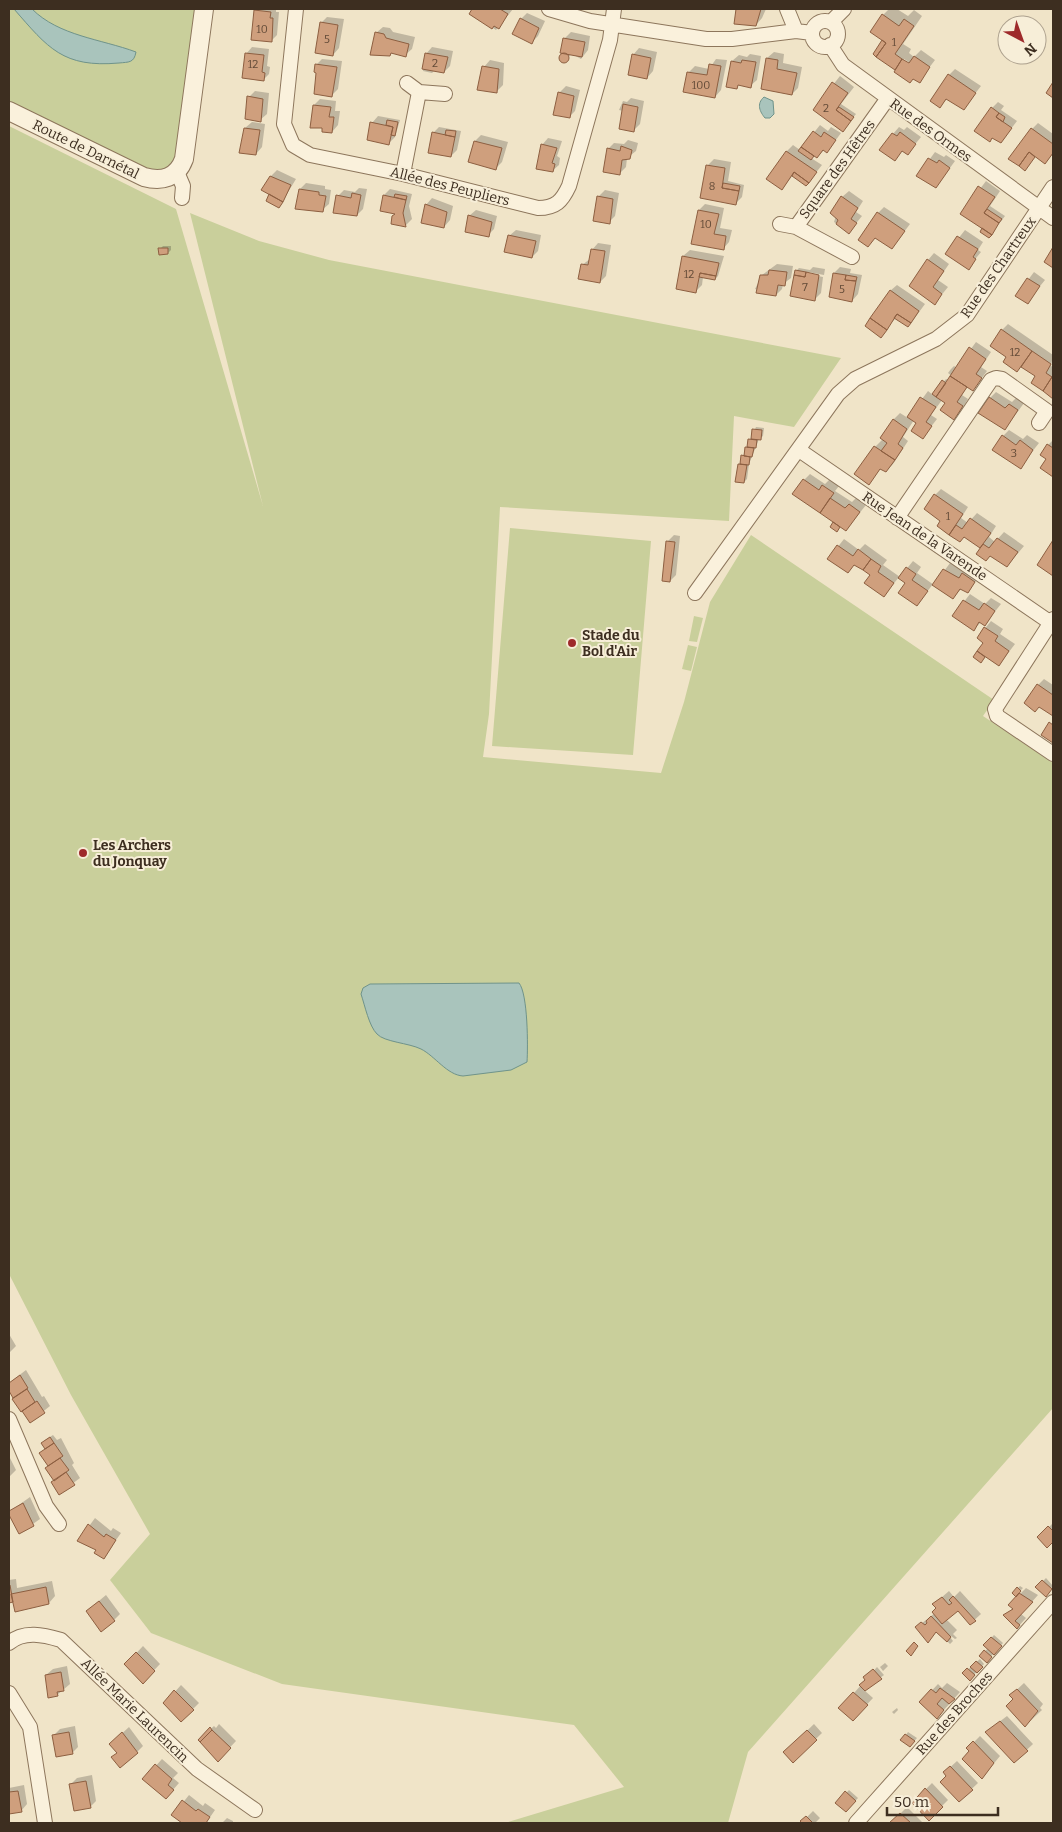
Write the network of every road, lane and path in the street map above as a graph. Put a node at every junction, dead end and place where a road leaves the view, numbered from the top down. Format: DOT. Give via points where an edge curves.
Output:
graph roads {
  1 [pos="204,9"];
  2 [pos="296,9"];
  3 [pos="549,9"];
  4 [pos="614,9"];
  5 [pos="787,9"];
  6 [pos="844,9"];
  7 [pos="831,22"];
  8 [pos="613,23"];
  9 [pos="796,31"];
  10 [pos="812,33"];
  11 [pos="830,45"];
  12 [pos="407,83"];
  13 [pos="419,92"];
  14 [pos="445,94"];
  15 [pos="888,98"];
  16 [pos="9,111"];
  17 [pos="177,172"];
  18 [pos="404,174"];
  19 [pos="1053,187"];
  20 [pos="182,198"];
  21 [pos="1039,208"];
  22 [pos="1053,218"];
  23 [pos="780,224"];
  24 [pos="796,227"];
  25 [pos="852,257"];
  26 [pos="1039,423"];
  27 [pos="799,450"];
  28 [pos="898,518"];
  29 [pos="695,593"];
  30 [pos="1052,621"];
  31 [pos="1053,754"];
  32 [pos="9,1419"];
  33 [pos="59,1524"];
  34 [pos="1053,1602"];
  35 [pos="9,1643"];
  36 [pos="9,1692"];
  37 [pos="255,1810"];
  38 [pos="45,1823"];
  39 [pos="856,1823"];
  1 -- 17 [label="street" via="184,159"];
  2 -- 18 [label="street, Allée des Peupliers" via="284,124 293,145 310,156"];
  3 -- 8 [label="street" via="590,22"];
  4 -- 8 [label="street"];
  5 -- 9 [label="street"];
  6 -- 7 [label="street"];
  7 -- 10 [label="street" via="819,22"];
  7 -- 11 [label="street" via="838,32"];
  8 -- 9 [label="street" via="706,39"];
  8 -- 18 [label="street, Allée des Peupliers" via="592,111 562,201 550,208 538,208"];
  9 -- 10 [label="street"];
  10 -- 11 [label="street" via="817,44"];
  11 -- 15 [label="street, Rue des Ormes" via="843,65"];
  12 -- 13 [label="street"];
  13 -- 14 [label="street"];
  13 -- 18 [label="street"];
  15 -- 21 [label="street, Rue des Ormes"];
  15 -- 24 [label="street, Square des Hêtres"];
  16 -- 17 [label="street, Route de Darnétal" via="144,177 166,178"];
  17 -- 20 [label="street" via="183,186"];
  19 -- 21 [label="street, Rue des Chartreux"];
  21 -- 22 [label="street, Rue des Ormes"];
  21 -- 27 [label="street, Rue des Chartreux" via="967,315 918,350 856,378 838,394"];
  23 -- 24 [label="street, Square des Hêtres"];
  24 -- 25 [label="street"];
  26 -- 28 [label="street" via="1047,411 1002,379 991,380"];
  27 -- 28 [label="street, Rue Jean de la Varende"];
  27 -- 29 [label="street, Rue des Chartreux"];
  28 -- 30 [label="street, Rue Jean de la Varende"];
  30 -- 31 [label="street" via="995,709 997,716"];
  32 -- 33 [label="street" via="46,1506"];
  34 -- 39 [label="street, Rue des Broches"];
  35 -- 37 [label="street, Allée Marie Laurencin" via="14,1638 40,1634 61,1640 197,1770"];
  36 -- 38 [label="street" via="30,1727"];
}
